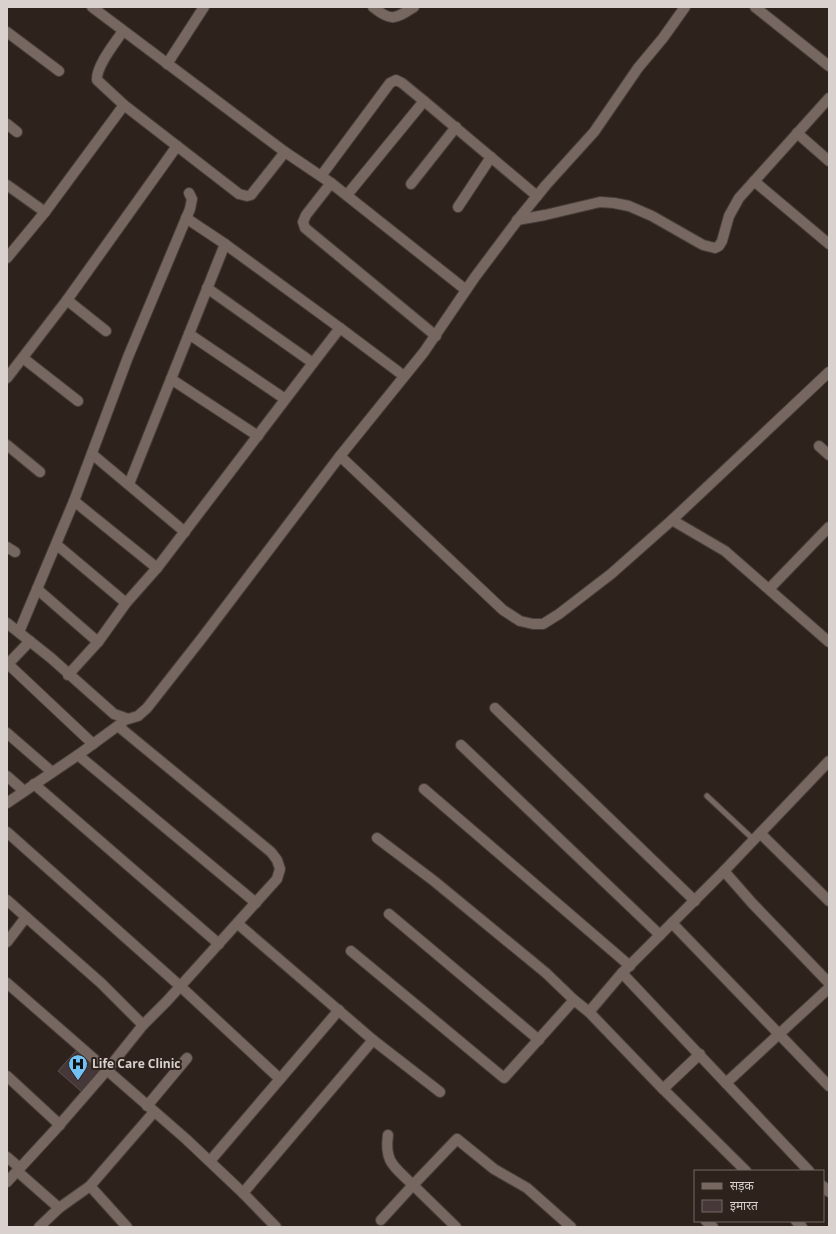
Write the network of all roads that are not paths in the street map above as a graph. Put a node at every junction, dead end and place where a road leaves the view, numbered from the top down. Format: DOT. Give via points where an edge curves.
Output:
graph roads {
  1 [pos="92,7"];
  2 [pos="204,7"];
  3 [pos="373,7"];
  4 [pos="414,7"];
  5 [pos="685,7"];
  6 [pos="755,7"];
  7 [pos="123,31"];
  8 [pos="7,32"];
  9 [pos="166,64"];
  10 [pos="829,66"];
  11 [pos="59,72"];
  12 [pos="829,98"];
  13 [pos="424,101"];
  14 [pos="124,105"];
  15 [pos="7,124"];
  16 [pos="456,127"];
  17 [pos="17,132"];
  18 [pos="797,133"];
  19 [pos="177,146"];
  20 [pos="285,152"];
  21 [pos="491,157"];
  22 [pos="829,161"];
  23 [pos="321,176"];
  24 [pos="754,181"];
  25 [pos="332,184"];
  26 [pos="411,184"];
  27 [pos="7,185"];
  28 [pos="188,193"];
  29 [pos="347,196"];
  30 [pos="537,196"];
  31 [pos="458,207"];
  32 [pos="45,212"];
  33 [pos="186,218"];
  34 [pos="517,220"];
  35 [pos="225,244"];
  36 [pos="829,244"];
  37 [pos="7,258"];
  38 [pos="207,288"];
  39 [pos="466,290"];
  40 [pos="67,300"];
  41 [pos="340,328"];
  42 [pos="106,331"];
  43 [pos="189,334"];
  44 [pos="436,336"];
  45 [pos="23,358"];
  46 [pos="313,363"];
  47 [pos="829,372"];
  48 [pos="404,376"];
  49 [pos="7,378"];
  50 [pos="170,379"];
  51 [pos="285,400"];
  52 [pos="78,401"];
  53 [pos="258,436"];
  54 [pos="7,445"];
  55 [pos="819,446"];
  56 [pos="92,454"];
  57 [pos="829,455"];
  58 [pos="340,456"];
  59 [pos="40,472"];
  60 [pos="129,484"];
  61 [pos="74,501"];
  62 [pos="672,520"];
  63 [pos="828,529"];
  64 [pos="185,532"];
  65 [pos="57,544"];
  66 [pos="157,568"];
  67 [pos="37,589"];
  68 [pos="768,589"];
  69 [pos="126,603"];
  70 [pos="7,623"];
  71 [pos="19,632"];
  72 [pos="30,641"];
  73 [pos="98,642"];
  74 [pos="829,642"];
  75 [pos="7,664"];
  76 [pos="68,675"];
  77 [pos="495,708"];
  78 [pos="128,719"];
  79 [pos="118,726"];
  80 [pos="7,733"];
  81 [pos="93,744"];
  82 [pos="461,745"];
  83 [pos="78,755"];
  84 [pos="829,761"];
  85 [pos="52,772"];
  86 [pos="7,776"];
  87 [pos="34,784"];
  88 [pos="424,789"];
  89 [pos="24,791"];
  90 [pos="707,796"];
  91 [pos="7,802"];
  92 [pos="7,832"];
  93 [pos="758,837"];
  94 [pos="377,838"];
  95 [pos="724,871"];
  96 [pos="7,900"];
  97 [pos="695,901"];
  98 [pos="829,901"];
  99 [pos="256,903"];
  100 [pos="389,914"];
  101 [pos="26,917"];
  102 [pos="672,923"];
  103 [pos="238,924"];
  104 [pos="660,935"];
  105 [pos="7,942"];
  106 [pos="220,944"];
  107 [pos="351,951"];
  108 [pos="630,966"];
  109 [pos="622,973"];
  110 [pos="829,983"];
  111 [pos="7,984"];
  112 [pos="180,986"];
  113 [pos="829,988"];
  114 [pos="574,1000"];
  115 [pos="338,1010"];
  116 [pos="589,1012"];
  117 [pos="142,1024"];
  118 [pos="779,1034"];
  119 [pos="373,1040"];
  120 [pos="539,1040"];
  121 [pos="700,1054"];
  122 [pos="187,1058"];
  123 [pos="107,1070"];
  124 [pos="7,1076"];
  125 [pos="280,1079"];
  126 [pos="726,1082"];
  127 [pos="829,1086"];
  128 [pos="663,1089"];
  129 [pos="440,1092"];
  130 [pos="151,1109"];
  131 [pos="60,1125"];
  132 [pos="388,1135"];
  133 [pos="7,1157"];
  134 [pos="210,1161"];
  135 [pos="19,1170"];
  136 [pos="745,1170"];
  137 [pos="808,1170"];
  138 [pos="7,1182"];
  139 [pos="413,1185"];
  140 [pos="90,1186"];
  141 [pos="243,1193"];
  142 [pos="59,1208"];
  143 [pos="381,1220"];
  144 [pos="39,1227"];
  145 [pos="127,1227"];
  146 [pos="276,1227"];
  147 [pos="456,1227"];
  148 [pos="571,1227"];
  1 -- 7 [label="street"];
  2 -- 9 [label="street"];
  3 -- 4 [label="street" via="381,14 392,18"];
  5 -- 30 [label="street" via="638,68 594,132"];
  6 -- 10 [label="street"];
  7 -- 9 [label="street"];
  7 -- 14 [label="street" via="99,68 97,80"];
  8 -- 11 [label="street"];
  9 -- 20 [label="street"];
  12 -- 18 [label="street"];
  13 -- 16 [label="street"];
  13 -- 23 [label="street" via="399,81 393,80"];
  13 -- 29 [label="street"];
  14 -- 19 [label="street"];
  14 -- 32 [label="street"];
  15 -- 17 [label="street"];
  16 -- 21 [label="street"];
  16 -- 26 [label="street"];
  18 -- 22 [label="street"];
  18 -- 24 [label="street"];
  19 -- 20 [label="street" via="239,194 247,196 259,186"];
  19 -- 40 [label="street"];
  20 -- 23 [label="street"];
  21 -- 30 [label="street"];
  21 -- 31 [label="street"];
  23 -- 25 [label="street"];
  24 -- 34 [label="street" via="732,209 722,241 715,248 703,245 630,206 614,203 600,202"];
  24 -- 36 [label="street"];
  25 -- 29 [label="street"];
  25 -- 44 [label="street" via="306,215 303,222 305,228"];
  27 -- 32 [label="street"];
  28 -- 33 [label="street" via="192,203"];
  29 -- 39 [label="street"];
  30 -- 34 [label="street"];
  32 -- 37 [label="street"];
  33 -- 35 [label="street"];
  33 -- 56 [label="street" via="131,350"];
  34 -- 39 [label="street"];
  35 -- 38 [label="street"];
  35 -- 41 [label="street"];
  38 -- 43 [label="street"];
  38 -- 46 [label="street"];
  39 -- 44 [label="street"];
  40 -- 42 [label="street"];
  40 -- 45 [label="street"];
  41 -- 46 [label="street"];
  41 -- 48 [label="street"];
  43 -- 50 [label="street"];
  43 -- 51 [label="street"];
  44 -- 48 [label="street"];
  45 -- 49 [label="street"];
  45 -- 52 [label="street"];
  46 -- 51 [label="street"];
  47 -- 62 [label="street"];
  48 -- 58 [label="street"];
  50 -- 53 [label="street"];
  50 -- 60 [label="street"];
  51 -- 53 [label="street"];
  53 -- 64 [label="street"];
  54 -- 59 [label="street"];
  55 -- 57 [label="street"];
  56 -- 60 [label="street"];
  56 -- 61 [label="street"];
  58 -- 62 [label="street" via="503,610 533,624 543,624 582,596"];
  58 -- 78 [label="street" via="147,708 138,716"];
  60 -- 64 [label="street"];
  61 -- 65 [label="street"];
  61 -- 66 [label="street"];
  62 -- 68 [label="street" via="725,551"];
  63 -- 68 [label="street"];
  64 -- 66 [label="street"];
  65 -- 67 [label="street"];
  65 -- 69 [label="street"];
  66 -- 69 [label="street"];
  67 -- 71 [label="street"];
  67 -- 73 [label="street"];
  68 -- 74 [label="street"];
  69 -- 73 [label="street"];
  70 -- 71 [label="street"];
  71 -- 72 [label="street"];
  72 -- 75 [label="street"];
  72 -- 76 [label="street"];
  73 -- 76 [label="street"];
  75 -- 81 [label="street"];
  76 -- 78 [label="street" via="114,714"];
  77 -- 97 [label="street"];
  78 -- 79 [label="street"];
  79 -- 81 [label="street"];
  79 -- 99 [label="street" via="277,860 280,869 277,880"];
  80 -- 85 [label="street"];
  81 -- 83 [label="street"];
  82 -- 104 [label="street"];
  83 -- 85 [label="street"];
  83 -- 99 [label="street"];
  84 -- 93 [label="street"];
  85 -- 87 [label="street"];
  86 -- 89 [label="street"];
  87 -- 89 [label="street"];
  87 -- 106 [label="street"];
  88 -- 108 [label="street"];
  89 -- 91 [label="street"];
  90 -- 93 [label="lane"];
  92 -- 112 [label="street"];
  93 -- 95 [label="street"];
  93 -- 98 [label="street"];
  94 -- 114 [label="street" via="546,973"];
  95 -- 97 [label="street"];
  95 -- 110 [label="street"];
  96 -- 101 [label="street"];
  97 -- 102 [label="street"];
  99 -- 103 [label="street"];
  100 -- 120 [label="street"];
  101 -- 105 [label="street"];
  101 -- 117 [label="street" via="101,983"];
  102 -- 104 [label="street"];
  102 -- 118 [label="street"];
  103 -- 106 [label="street"];
  103 -- 115 [label="street"];
  104 -- 108 [label="street"];
  106 -- 112 [label="street"];
  107 -- 120 [label="street" via="504,1078"];
  108 -- 109 [label="street"];
  109 -- 116 [label="street"];
  109 -- 121 [label="street"];
  111 -- 123 [label="street"];
  112 -- 117 [label="street"];
  112 -- 125 [label="street"];
  113 -- 118 [label="street"];
  114 -- 116 [label="street"];
  114 -- 120 [label="street"];
  115 -- 119 [label="street"];
  115 -- 125 [label="street"];
  116 -- 128 [label="street"];
  117 -- 123 [label="street"];
  118 -- 126 [label="street"];
  118 -- 127 [label="street"];
  119 -- 129 [label="street"];
  119 -- 141 [label="street"];
  121 -- 126 [label="street"];
  121 -- 128 [label="street"];
  122 -- 130 [label="street"];
  123 -- 130 [label="street"];
  123 -- 131 [label="street"];
  124 -- 131 [label="street"];
  125 -- 134 [label="street"];
  126 -- 137 [label="street"];
  128 -- 136 [label="street"];
  130 -- 134 [label="street"];
  130 -- 140 [label="street"];
  131 -- 135 [label="street"];
  132 -- 139 [label="street" via="386,1147 390,1161"];
  133 -- 135 [label="street"];
  134 -- 141 [label="street"];
  135 -- 138 [label="street"];
  135 -- 142 [label="street"];
  139 -- 143 [label="street"];
  139 -- 147 [label="street"];
  139 -- 148 [label="street" via="457,1139 494,1169 527,1188"];
  140 -- 142 [label="street"];
  140 -- 145 [label="street"];
  141 -- 146 [label="street"];
  142 -- 144 [label="street"];
}
